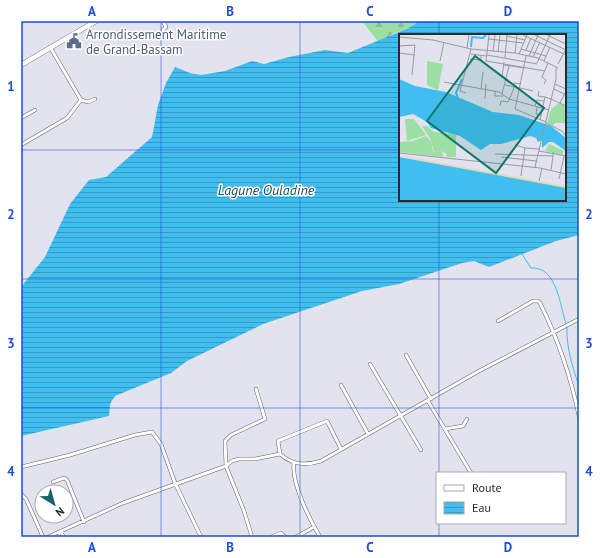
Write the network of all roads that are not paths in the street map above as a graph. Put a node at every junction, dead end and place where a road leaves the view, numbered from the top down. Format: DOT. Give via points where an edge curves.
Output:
graph roads {
  1 [pos="96,21"];
  2 [pos="163,21"];
  3 [pos="163,30"];
  4 [pos="50,47"];
  5 [pos="21,64"];
  6 [pos="95,99"];
  7 [pos="81,100"];
  8 [pos="35,110"];
  9 [pos="21,118"];
  10 [pos="21,145"];
  11 [pos="579,319"];
  12 [pos="498,321"];
  13 [pos="554,331"];
  14 [pos="406,355"];
  15 [pos="370,364"];
  16 [pos="341,385"];
  17 [pos="256,389"];
  18 [pos="430,400"];
  19 [pos="401,416"];
  20 [pos="579,416"];
  21 [pos="467,419"];
  22 [pos="445,429"];
  23 [pos="368,434"];
  24 [pos="341,449"];
  25 [pos="421,450"];
  26 [pos="280,454"];
  27 [pos="294,463"];
  28 [pos="226,466"];
  29 [pos="21,467"];
  30 [pos="470,472"];
  31 [pos="53,482"];
  32 [pos="175,483"];
  33 [pos="21,494"];
  34 [pos="84,522"];
  35 [pos="314,527"];
  36 [pos="61,531"];
  37 [pos="43,537"];
  38 [pos="48,537"];
  39 [pos="63,537"];
  40 [pos="201,537"];
  41 [pos="252,537"];
  42 [pos="271,537"];
  43 [pos="285,537"];
  44 [pos="296,537"];
  45 [pos="320,537"];
  1 -- 4 [label="street"];
  2 -- 3 [label="street" via="166,27"];
  4 -- 5 [label="street"];
  4 -- 7 [label="street"];
  6 -- 7 [label="street" via="88,102"];
  7 -- 10 [label="street" via="67,118"];
  8 -- 9 [label="street"];
  11 -- 13 [label="street"];
  12 -- 13 [label="street" via="524,305 538,301"];
  13 -- 18 [label="street"];
  13 -- 20 [label="street" via="575,395"];
  14 -- 18 [label="street"];
  15 -- 19 [label="street"];
  16 -- 23 [label="street"];
  17 -- 28 [label="street" via="265,419 226,438"];
  18 -- 19 [label="street"];
  18 -- 22 [label="street"];
  19 -- 23 [label="street"];
  19 -- 25 [label="street"];
  21 -- 22 [label="street" via="463,426"];
  22 -- 30 [label="street"];
  23 -- 24 [label="street"];
  24 -- 26 [label="street" via="327,421 278,440"];
  24 -- 27 [label="street" via="308,465"];
  26 -- 27 [label="street"];
  26 -- 28 [label="street" via="239,459"];
  27 -- 35 [label="street" via="296,488"];
  28 -- 32 [label="street"];
  28 -- 41 [label="street"];
  29 -- 32 [label="street" via="70,455 135,434 152,432 161,444"];
  31 -- 34 [label="street" via="64,478 67,480"];
  32 -- 34 [label="street" via="123,503"];
  32 -- 40 [label="street"];
  33 -- 37 [label="street" via="26,498"];
  34 -- 36 [label="street"];
  35 -- 44 [label="street"];
  35 -- 45 [label="street"];
  36 -- 38 [label="street"];
  36 -- 39 [label="street"];
  42 -- 43 [label="street" via="281,533"];
}
